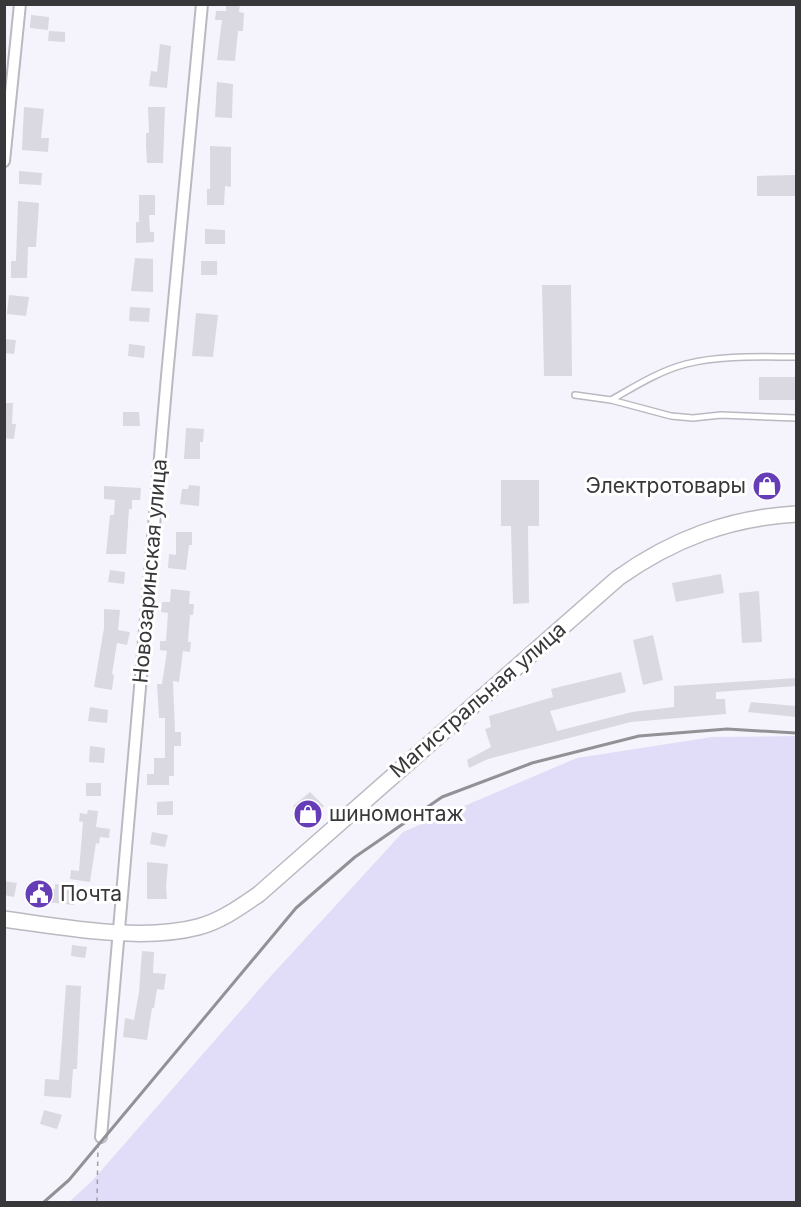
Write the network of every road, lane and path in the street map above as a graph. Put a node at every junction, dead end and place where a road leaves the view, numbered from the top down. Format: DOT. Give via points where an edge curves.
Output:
graph roads {
  1 [pos="20,4"];
  2 [pos="202,4"];
  3 [pos="4,161"];
  4 [pos="796,357"];
  5 [pos="575,395"];
  6 [pos="611,400"];
  7 [pos="796,418"];
  8 [pos="796,514"];
  9 [pos="4,919"];
  10 [pos="119,932"];
  11 [pos="101,1137"];
  12 [pos="97,1203"];
  1 -- 3 [label="street"];
  2 -- 10 [label="street, Новозаринская улица"];
  4 -- 6 [label="lane" via="686,364"];
  5 -- 6 [label="lane"];
  6 -- 7 [label="lane" via="682,417"];
  8 -- 10 [label="main road, Магистральная улица" via="745,521 688,537 626,573 259,894 230,914 199,927 159,933"];
  9 -- 10 [label="main road, Магистральная улица"];
  10 -- 11 [label="street, Новозаринская улица"];
  11 -- 12 [label="path"];
}
